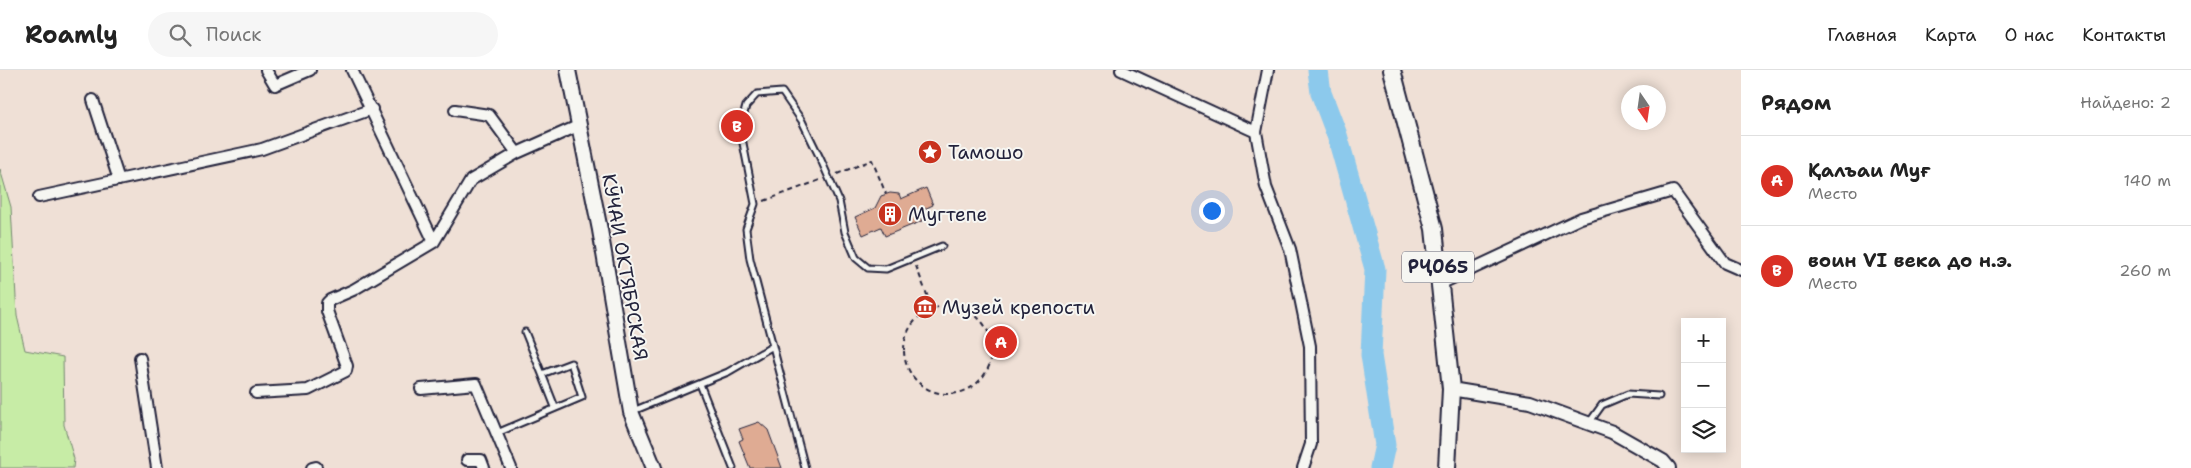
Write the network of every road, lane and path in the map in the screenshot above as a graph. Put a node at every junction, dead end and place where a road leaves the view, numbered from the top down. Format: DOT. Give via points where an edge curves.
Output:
graph roads {
  1 [pos="266,70"];
  2 [pos="310,70"];
  3 [pos="352,70"];
  4 [pos="568,70"];
  5 [pos="1121,70"];
  6 [pos="1268,70"];
  7 [pos="1392,70"];
  8 [pos="92,100"];
  9 [pos="372,109"];
  10 [pos="455,110"];
  11 [pos="580,125"];
  12 [pos="1256,132"];
  13 [pos="516,153"];
  14 [pos="828,178"];
  15 [pos="119,180"];
  16 [pos="886,194"];
  17 [pos="39,197"];
  18 [pos="755,204"];
  19 [pos="434,242"];
  20 [pos="942,246"];
  21 [pos="912,258"];
  22 [pos="1741,270"];
  23 [pos="1440,284"];
  24 [pos="932,308"];
  25 [pos="525,332"];
  26 [pos="773,346"];
  27 [pos="140,358"];
  28 [pos="542,374"];
  29 [pos="700,384"];
  30 [pos="421,389"];
  31 [pos="1451,389"];
  32 [pos="256,393"];
  33 [pos="1659,396"];
  34 [pos="554,407"];
  35 [pos="631,412"];
  36 [pos="1589,423"];
  37 [pos="497,433"];
  38 [pos="467,460"];
  39 [pos="157,468"];
  40 [pos="484,468"];
  41 [pos="511,468"];
  42 [pos="654,468"];
  43 [pos="733,468"];
  44 [pos="805,468"];
  45 [pos="1303,468"];
  46 [pos="1447,468"];
  47 [pos="1669,468"];
  1 -- 2 [label="street" via="275,85"];
  3 -- 9 [label="street"];
  4 -- 11 [label="main road, КӮЧАИ ОКТЯБРСКАЯ"];
  5 -- 12 [label="street"];
  6 -- 12 [label="street"];
  7 -- 23 [label="main road, РҶ065" via="1434,229"];
  8 -- 15 [label="street"];
  9 -- 15 [label="street" via="262,149"];
  9 -- 19 [label="street"];
  10 -- 13 [label="street" via="490,115"];
  11 -- 13 [label="street"];
  11 -- 35 [label="main road, КӮЧАИ ОКТЯБРСКАЯ"];
  12 -- 45 [label="street" via="1266,187 1290,249 1310,346 1311,444"];
  13 -- 19 [label="street" via="471,180"];
  14 -- 16 [label="path" via="872,160"];
  14 -- 18 [label="path"];
  14 -- 18 [label="lane" via="802,121 782,92 757,94 746,106 740,128"];
  14 -- 21 [label="lane" via="840,201 844,232 856,258 868,268 886,268"];
  15 -- 17 [label="street"];
  18 -- 26 [label="lane" via="746,229 750,259"];
  19 -- 32 [label="street" via="327,303 346,371 308,390"];
  20 -- 21 [label="lane"];
  21 -- 24 [label="path"];
  22 -- 23 [label="street" via="1726,263 1673,191 1581,218"];
  23 -- 31 [label="main road, РҶ065"];
  24 -- 24 [label="path" via="917,318 907,332 903,349 906,366 915,381 929,391 946,395 964,392 978,383 989,369 993,352 990,334 980,319 966,309"];
  25 -- 28 [label="lane"];
  26 -- 29 [label="lane"];
  26 -- 44 [label="lane"];
  27 -- 39 [label="street"];
  28 -- 34 [label="lane"];
  28 -- 34 [label="lane" via="570,363 582,396"];
  29 -- 35 [label="lane"];
  29 -- 43 [label="lane"];
  30 -- 37 [label="street" via="476,384"];
  31 -- 36 [label="street" via="1530,402"];
  31 -- 46 [label="main road, РҶ065"];
  33 -- 36 [label="lane" via="1628,394 1602,405"];
  34 -- 37 [label="lane"];
  35 -- 42 [label="main road, КӮЧАИ ОКТЯБРСКАЯ"];
  36 -- 47 [label="street" via="1612,432 1663,461"];
  37 -- 41 [label="street"];
  38 -- 40 [label="street" via="481,460"];
}
